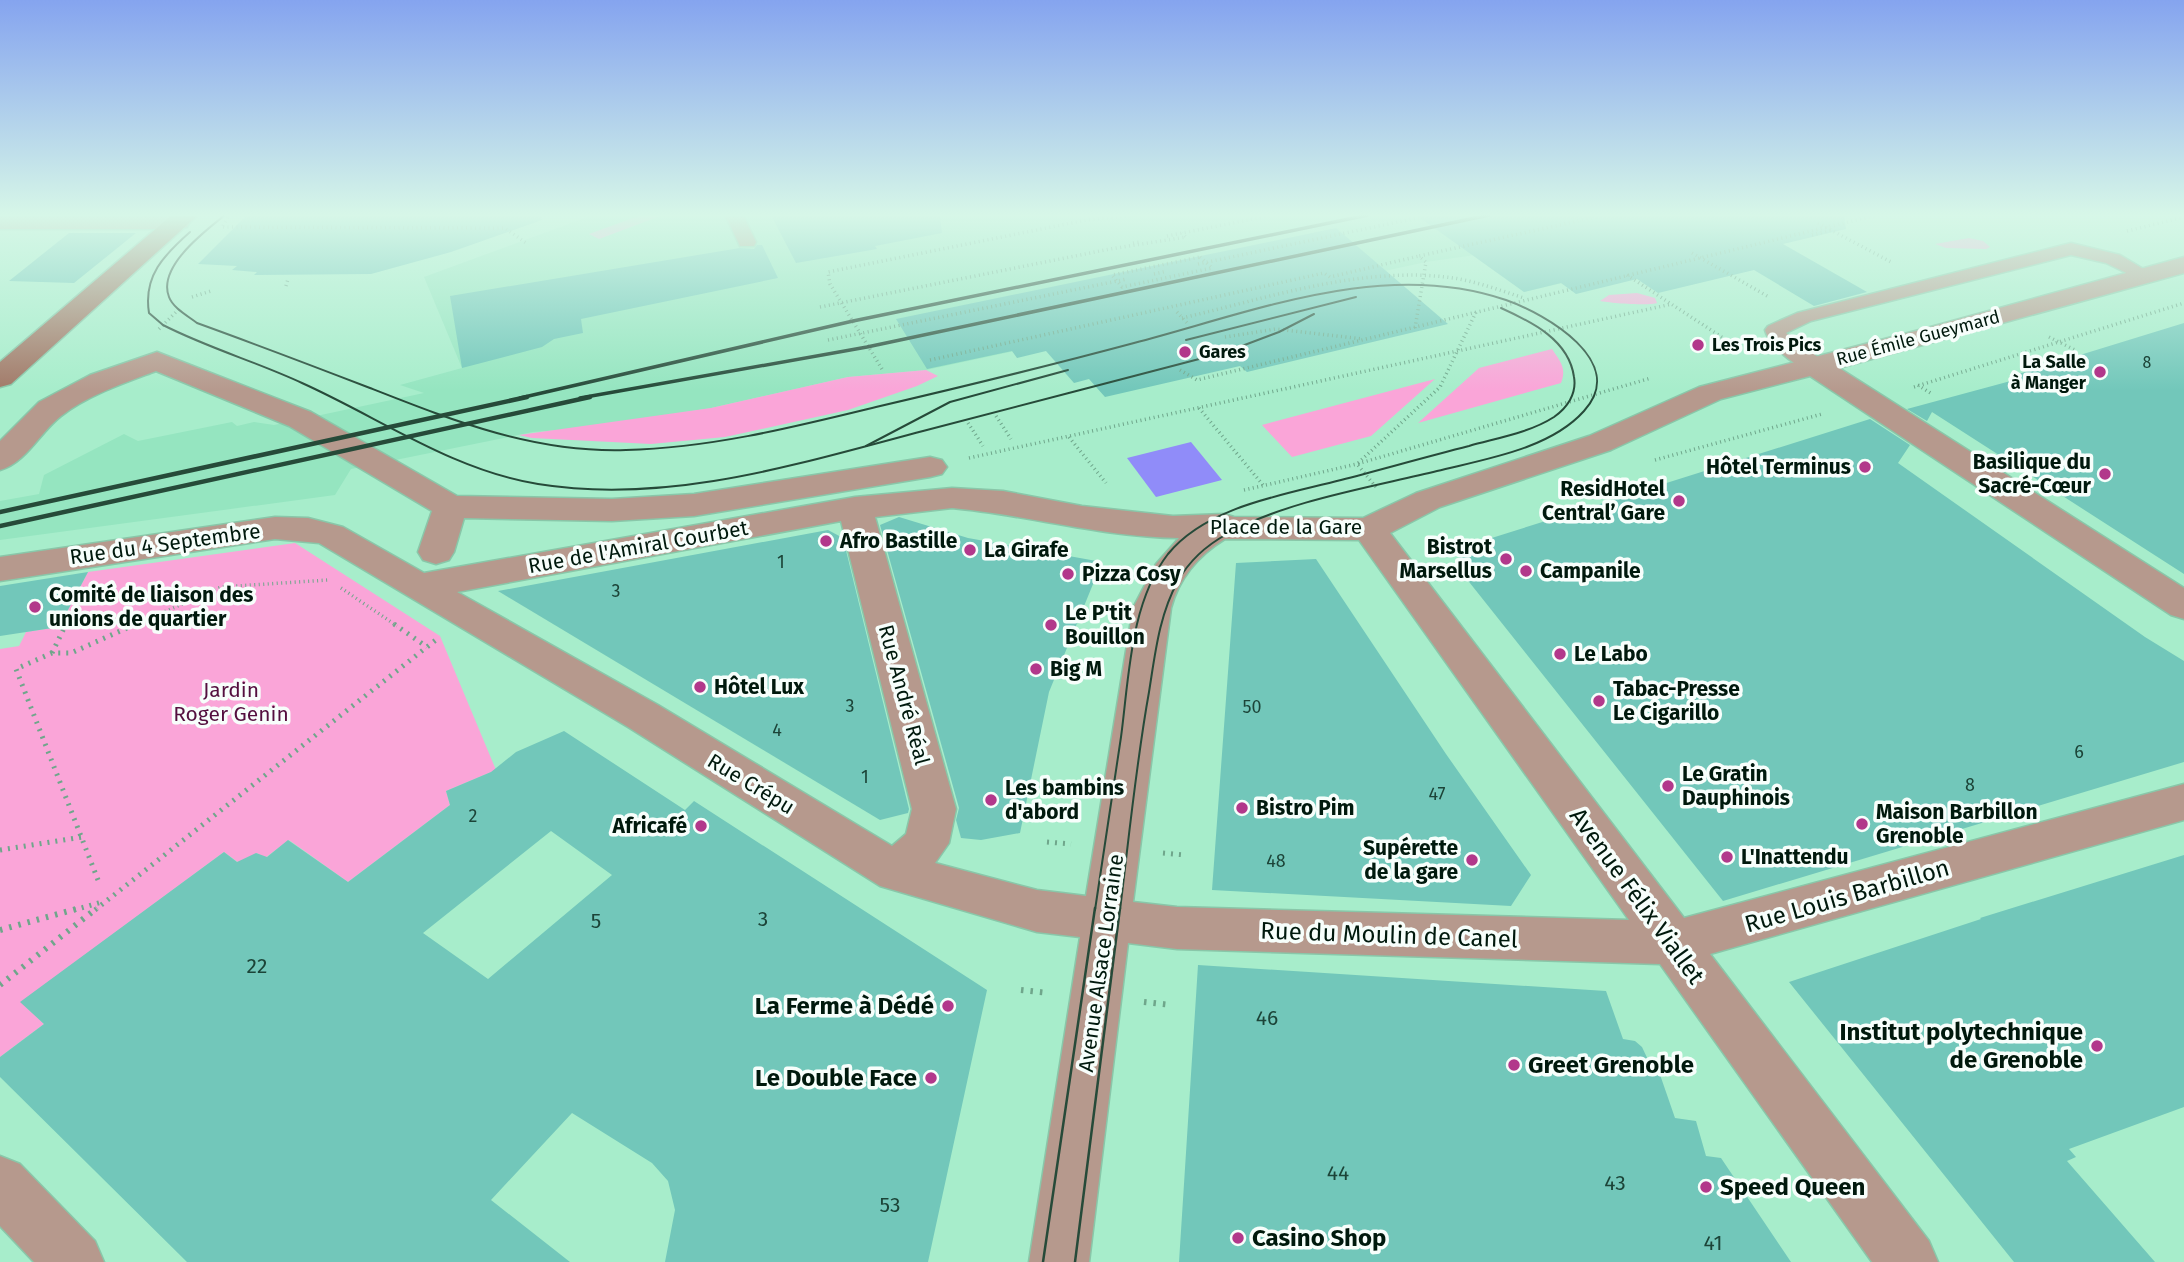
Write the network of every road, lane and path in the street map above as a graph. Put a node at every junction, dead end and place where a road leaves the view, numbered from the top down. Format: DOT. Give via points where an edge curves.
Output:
graph roads {
  1 [pos="118,274"];
  2 [pos="829,274"];
  3 [pos="985,274"];
  4 [pos="1116,274"];
  5 [pos="1184,274"];
  6 [pos="1320,274"];
  7 [pos="1325,274"];
  8 [pos="1343,274"];
  9 [pos="1627,274"];
  10 [pos="1973,274"];
  11 [pos="2142,274"];
  12 [pos="2153,274"];
  13 [pos="1424,275"];
  14 [pos="2146,276"];
  15 [pos="288,279"];
  16 [pos="1127,279"];
  17 [pos="1117,281"];
  18 [pos="286,286"];
  19 [pos="211,291"];
  20 [pos="1299,291"];
  21 [pos="2184,294"];
  22 [pos="192,297"];
  23 [pos="1298,297"];
  24 [pos="1525,299"];
  25 [pos="844,302"];
  26 [pos="2184,303"];
  27 [pos="1672,304"];
  28 [pos="820,307"];
  29 [pos="179,309"];
  30 [pos="1477,310"];
  31 [pos="1153,311"];
  32 [pos="1177,312"];
  33 [pos="1157,316"];
  34 [pos="1182,318"];
  35 [pos="1188,324"];
  36 [pos="1415,328"];
  37 [pos="859,334"];
  38 [pos="1226,337"];
  39 [pos="1367,339"];
  40 [pos="828,340"];
  41 [pos="1458,351"];
  42 [pos="151,352"];
  43 [pos="1731,355"];
  44 [pos="930,360"];
  45 [pos="1815,366"];
  46 [pos="883,369"];
  47 [pos="1180,370"];
  48 [pos="0,378"];
  49 [pos="1653,378"];
  50 [pos="1869,400"];
  51 [pos="1199,408"];
  52 [pos="996,416"];
  53 [pos="968,423"];
  54 [pos="1011,439"];
  55 [pos="983,446"];
  56 [pos="966,459"];
  57 [pos="0,460"];
  58 [pos="1357,464"];
  59 [pos="930,467"];
  60 [pos="450,507"];
  61 [pos="855,508"];
  62 [pos="1261,509"];
  63 [pos="1376,512"];
  64 [pos="1215,528"];
  65 [pos="102,554"];
  66 [pos="0,569"];
  67 [pos="428,569"];
  68 [pos="2184,606"];
  69 [pos="440,636"];
  70 [pos="427,646"];
  71 [pos="52,653"];
  72 [pos="2184,802"];
  73 [pos="82,837"];
  74 [pos="0,850"];
  75 [pos="896,872"];
  76 [pos="98,880"];
  77 [pos="106,901"];
  78 [pos="1107,919"];
  79 [pos="0,930"];
  80 [pos="1672,943"];
  81 [pos="0,985"];
  82 [pos="0,1184"];
  83 [pos="74,1262"];
  84 [pos="1059,1262"];
  85 [pos="1908,1262"];
  1 -- 48 [label="street"];
  2 -- 25 [label="path" via="830,284"];
  3 -- 25 [label="path"];
  4 -- 17 [label="path" via="1111,275"];
  5 -- 17 [label="path" via="1122,287"];
  6 -- 31 [label="path"];
  7 -- 8 [label="path"];
  9 -- 24 [label="path"];
  9 -- 27 [label="path"];
  10 -- 45 [label="lane" via="1804,317 1775,330 1778,339"];
  11 -- 14 [label="lane"];
  12 -- 14 [label="street, Rue Émile Gueymard"];
  13 -- 20 [label="path" via="1370,278"];
  13 -- 24 [label="path" via="1483,285"];
  13 -- 36 [label="path"];
  14 -- 21 [label="street"];
  14 -- 45 [label="street, Rue Émile Gueymard"];
  15 -- 18 [label="path"];
  16 -- 17 [label="path"];
  17 -- 37 [label="path"];
  19 -- 22 [label="path"];
  20 -- 23 [label="path"];
  20 -- 34 [label="path"];
  24 -- 30 [label="path"];
  25 -- 28 [label="path"];
  25 -- 37 [label="path"];
  26 -- 50 [label="path"];
  27 -- 41 [label="path"];
  27 -- 43 [label="path" via="1744,352"];
  29 -- 42 [label="path"];
  30 -- 36 [label="path"];
  30 -- 41 [label="path"];
  31 -- 33 [label="path"];
  31 -- 44 [label="path"];
  32 -- 34 [label="path"];
  34 -- 35 [label="path"];
  36 -- 39 [label="path"];
  37 -- 40 [label="path"];
  37 -- 46 [label="path"];
  38 -- 39 [label="path" via="1276,329"];
  39 -- 47 [label="path" via="1197,380"];
  41 -- 51 [label="path"];
  41 -- 58 [label="path" via="1440,387"];
  42 -- 57 [label="street" via="50,408"];
  42 -- 60 [label="street" via="300,419"];
  45 -- 50 [label="street"];
  45 -- 63 [label="street, Place de la Gare" via="1710,393 1600,443 1428,500"];
  49 -- 58 [label="path"];
  50 -- 68 [label="street"];
  51 -- 56 [label="path"];
  51 -- 58 [label="path" via="1264,486"];
  52 -- 54 [label="path"];
  53 -- 55 [label="path"];
  58 -- 63 [label="path"];
  59 -- 60 [label="street" via="694,505 612,510"];
  60 -- 67 [label="street"];
  61 -- 64 [label="street, Place de la Gare" via="952,498 1124,522"];
  61 -- 67 [label="street, Rue de l'Amiral Courbet"];
  61 -- 75 [label="street, Rue André Réal" via="934,810 926,843"];
  62 -- 64 [label="street, Avenue Alsace Lorraine"];
  63 -- 64 [label="street, Place de la Gare"];
  63 -- 80 [label="street, Avenue Félix Viallet"];
  64 -- 78 [label="street, Avenue Alsace Lorraine" via="1177,559 1156,596"];
  65 -- 66 [label="street, Rue du 4 Septembre"];
  65 -- 67 [label="street, Rue du 4 Septembre" via="275,528 308,529"];
  65 -- 71 [label="path"];
  67 -- 75 [label="street, Rue Crépu" via="642,716"];
  69 -- 70 [label="path"];
  70 -- 71 [label="path" via="326,578 221,587 71,653"];
  70 -- 77 [label="path"];
  71 -- 73 [label="path" via="16,669"];
  72 -- 80 [label="street, Rue Louis Barbillon"];
  73 -- 74 [label="path"];
  73 -- 76 [label="path"];
  75 -- 78 [label="street, Rue Crépu" via="1037,911"];
  77 -- 79 [label="path"];
  77 -- 81 [label="path"];
  78 -- 80 [label="street, Rue du Moulin de Canel" via="1177,928"];
  78 -- 84 [label="street, Avenue Alsace Lorraine"];
  80 -- 85 [label="street, Avenue Félix Viallet"];
  82 -- 83 [label="street"];
}
